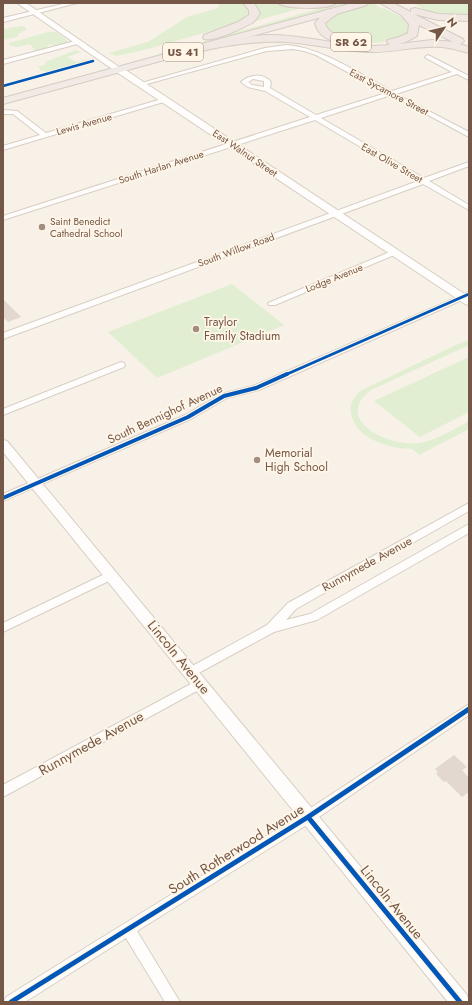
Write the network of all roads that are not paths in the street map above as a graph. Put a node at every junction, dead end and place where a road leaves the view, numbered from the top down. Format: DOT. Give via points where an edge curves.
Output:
graph roads {
  1 [pos="21,3"];
  2 [pos="74,3"];
  3 [pos="248,3"];
  4 [pos="283,3"];
  5 [pos="332,3"];
  6 [pos="363,3"];
  7 [pos="385,3"];
  8 [pos="400,3"];
  9 [pos="35,12"];
  10 [pos="410,12"];
  11 [pos="469,18"];
  12 [pos="3,20"];
  13 [pos="206,37"];
  14 [pos="469,38"];
  15 [pos="79,42"];
  16 [pos="469,46"];
  17 [pos="469,50"];
  18 [pos="166,56"];
  19 [pos="428,57"];
  20 [pos="3,62"];
  21 [pos="114,66"];
  22 [pos="457,72"];
  23 [pos="469,78"];
  24 [pos="141,84"];
  25 [pos="267,88"];
  26 [pos="3,92"];
  27 [pos="391,93"];
  28 [pos="165,100"];
  29 [pos="3,101"];
  30 [pos="3,112"];
  31 [pos="315,118"];
  32 [pos="469,135"];
  33 [pos="45,136"];
  34 [pos="232,144"];
  35 [pos="3,148"];
  36 [pos="469,164"];
  37 [pos="422,181"];
  38 [pos="469,208"];
  39 [pos="335,213"];
  40 [pos="3,218"];
  41 [pos="395,253"];
  42 [pos="466,297"];
  43 [pos="272,303"];
  44 [pos="3,336"];
  45 [pos="121,365"];
  46 [pos="3,412"];
  47 [pos="3,444"];
  48 [pos="36,484"];
  49 [pos="3,498"];
  50 [pos="469,507"];
  51 [pos="469,528"];
  52 [pos="111,575"];
  53 [pos="3,628"];
  54 [pos="271,628"];
  55 [pos="191,672"];
  56 [pos="200,684"];
  57 [pos="469,710"];
  58 [pos="3,791"];
  59 [pos="308,816"];
  60 [pos="128,929"];
  61 [pos="11,1002"];
  62 [pos="173,1002"];
  63 [pos="460,1002"];
  1 -- 9 [label="main road, East Walnut Street"];
  2 -- 9 [label="street"];
  3 -- 13 [label="highway" via="255,11 252,19"];
  4 -- 5 [label="highway"];
  5 -- 13 [label="highway, US 41 / US 41"];
  6 -- 10 [label="highway, SR 62" via="325,17 320,23 322,29 330,36 354,43 396,42 413,34 414,24"];
  6 -- 18 [label="highway, US 41"];
  7 -- 10 [label="highway"];
  8 -- 10 [label="highway"];
  9 -- 12 [label="street"];
  9 -- 15 [label="main road, East Walnut Street"];
  10 -- 11 [label="highway" via="438,17"];
  10 -- 14 [label="highway"];
  10 -- 16 [label="highway"];
  13 -- 21 [label="highway, US 41 / US 41"];
  15 -- 20 [label="street"];
  15 -- 21 [label="main road, East Walnut Street"];
  17 -- 18 [label="highway" via="450,44 435,43 361,49 264,39 233,42"];
  18 -- 21 [label="highway, US 41"];
  19 -- 22 [label="street"];
  21 -- 24 [label="street, East Walnut Street"];
  21 -- 26 [label="highway, US 41"];
  21 -- 29 [label="highway, US 41"];
  22 -- 23 [label="street"];
  22 -- 27 [label="street, South Harlan Avenue"];
  24 -- 27 [label="street, East Sycamore Street" via="267,49 283,47 309,50"];
  24 -- 28 [label="street, East Walnut Street"];
  25 -- 31 [label="street, East Olive Street"];
  27 -- 31 [label="street, South Harlan Avenue"];
  27 -- 32 [label="street, East Sycamore Street"];
  28 -- 33 [label="street, Lewis Avenue"];
  28 -- 34 [label="street, East Walnut Street"];
  30 -- 33 [label="street" via="15,112"];
  31 -- 34 [label="street, South Harlan Avenue"];
  31 -- 37 [label="street, East Olive Street"];
  33 -- 35 [label="street, Lewis Avenue"];
  34 -- 39 [label="street, East Walnut Street"];
  34 -- 40 [label="street, South Harlan Avenue"];
  36 -- 37 [label="street, South Willow Road"];
  37 -- 38 [label="street, East Olive Street"];
  37 -- 39 [label="street, South Willow Road"];
  39 -- 41 [label="street, East Walnut Street"];
  39 -- 44 [label="street, South Willow Road"];
  41 -- 42 [label="street, East Walnut Street"];
  41 -- 43 [label="street, Lodge Avenue"];
  42 -- 48 [label="street, South Bennighof Avenue" via="256,388 224,396 188,417"];
  45 -- 46 [label="street"];
  47 -- 48 [label="street, Lincoln Avenue"];
  48 -- 49 [label="street, South Bennighof Avenue"];
  48 -- 52 [label="street, Lincoln Avenue"];
  50 -- 54 [label="street, Runnymede Avenue" via="292,606"];
  51 -- 54 [label="street, Runnymede Avenue" via="313,617"];
  52 -- 53 [label="street"];
  52 -- 55 [label="street, Lincoln Avenue"];
  54 -- 55 [label="street, Runnymede Avenue"];
  55 -- 56 [label="street, Lincoln Avenue"];
  56 -- 58 [label="street, Runnymede Avenue"];
  56 -- 59 [label="street, Lincoln Avenue"];
  57 -- 59 [label="street, South Rotherwood Avenue"];
  59 -- 60 [label="street, South Rotherwood Avenue"];
  59 -- 63 [label="street, Lincoln Avenue"];
  60 -- 61 [label="street, South Rotherwood Avenue"];
  60 -- 62 [label="street"];
}
